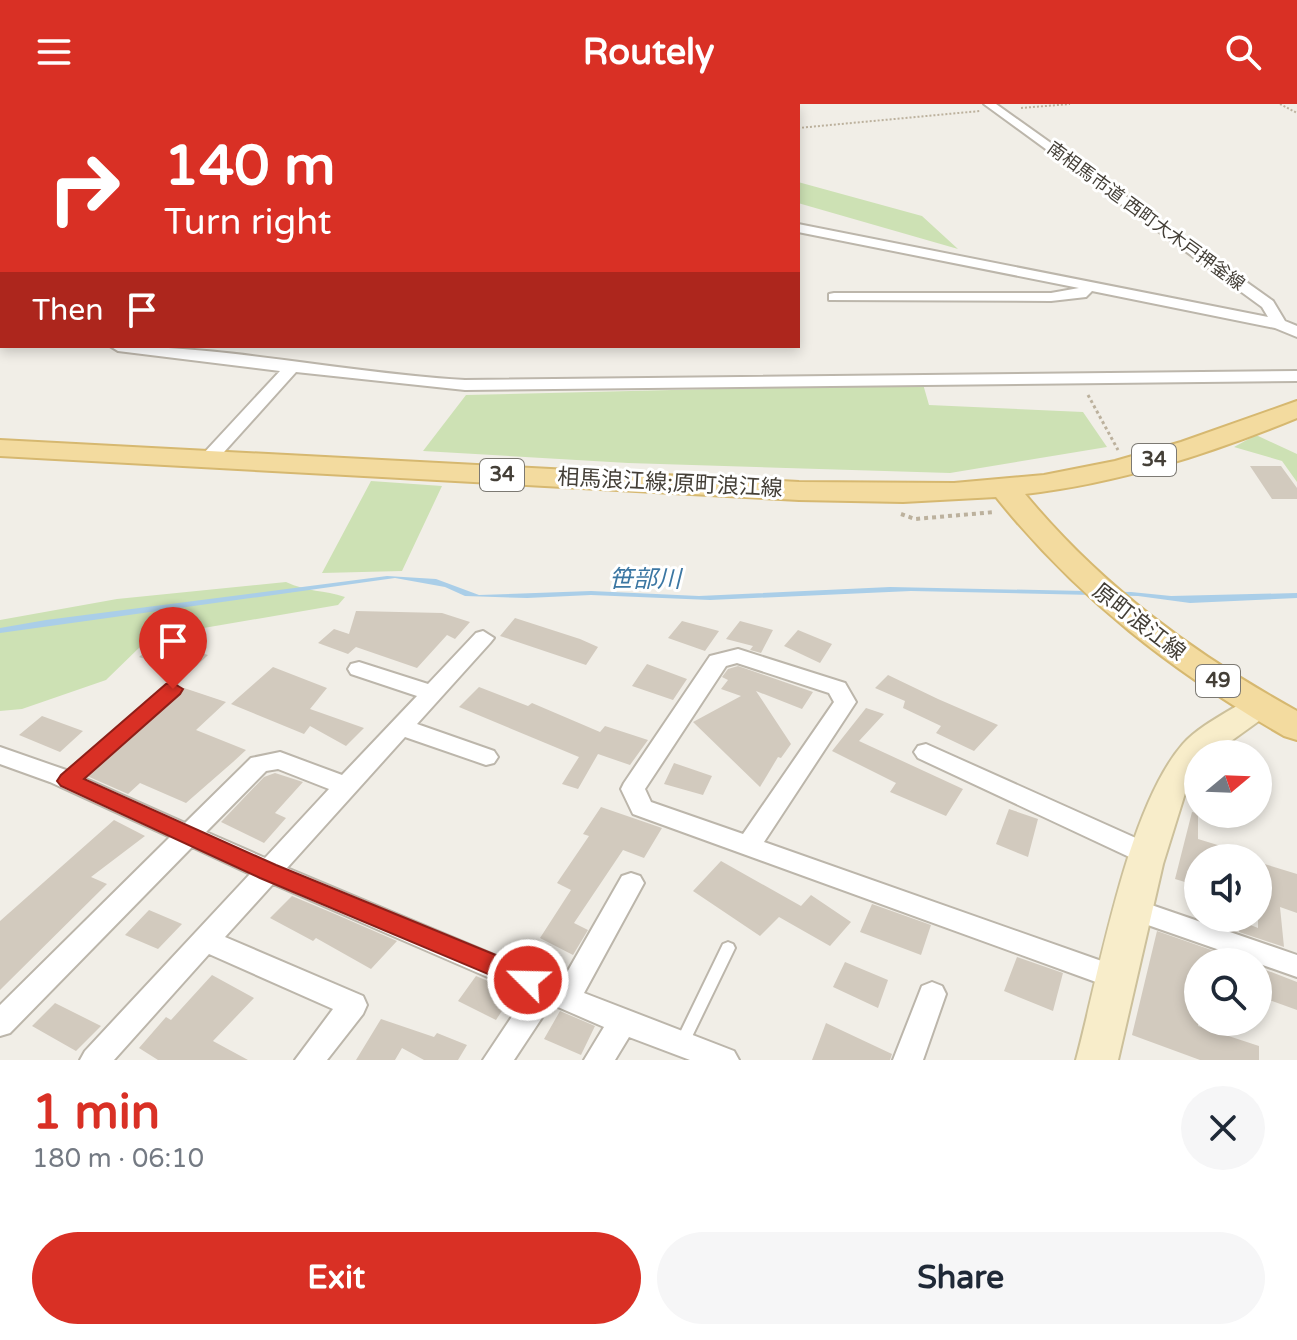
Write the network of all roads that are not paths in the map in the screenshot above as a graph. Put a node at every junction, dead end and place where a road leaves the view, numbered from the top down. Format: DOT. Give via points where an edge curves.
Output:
graph roads {
  1 [pos="993,107"];
  2 [pos="800,228"];
  3 [pos="1091,284"];
  4 [pos="834,297"];
  5 [pos="1279,324"];
  6 [pos="1297,332"];
  7 [pos="134,348"];
  8 [pos="291,368"];
  9 [pos="1297,376"];
  10 [pos="1297,409"];
  11 [pos="0,448"];
  12 [pos="209,458"];
  13 [pos="1005,489"];
  14 [pos="483,638"];
  15 [pos="359,669"];
  16 [pos="173,689"];
  17 [pos="431,693"];
  18 [pos="1259,706"];
  19 [pos="401,727"];
  20 [pos="1297,727"];
  21 [pos="926,752"];
  22 [pos="0,755"];
  23 [pos="486,757"];
  24 [pos="68,781"];
  25 [pos="345,786"];
  26 [pos="190,836"];
  27 [pos="749,845"];
  28 [pos="1149,855"];
  29 [pos="268,871"];
  30 [pos="631,883"];
  31 [pos="1134,910"];
  32 [pos="206,941"];
  33 [pos="728,948"];
  34 [pos="1297,966"];
  35 [pos="1117,978"];
  36 [pos="557,992"];
  37 [pos="932,994"];
  38 [pos="623,1022"];
  39 [pos="0,1024"];
  40 [pos="682,1043"];
  41 [pos="95,1060"];
  42 [pos="310,1060"];
  43 [pos="498,1060"];
  44 [pos="599,1060"];
  45 [pos="724,1060"];
  46 [pos="908,1060"];
  47 [pos="1097,1060"];
  1 -- 5 [label="street, 南相馬市道 西町大木戸押釜線" via="1268,304"];
  2 -- 3 [label="street"];
  3 -- 4 [label="street" via="1081,294 1051,297"];
  3 -- 5 [label="street"];
  5 -- 6 [label="street, 南相馬市道 西町大木戸押釜線"];
  7 -- 8 [label="street"];
  8 -- 9 [label="street" via="465,385"];
  8 -- 12 [label="street"];
  10 -- 13 [label="main road, 34" via="1174,454"];
  11 -- 12 [label="main road, 相馬浪江線;原町浪江線 / 34"];
  12 -- 13 [label="main road, 相馬浪江線;原町浪江線 / 34" via="761,488"];
  13 -- 18 [label="main road, 原町浪江線 / 49" via="1082,577 1143,630"];
  14 -- 17 [label="street"];
  15 -- 17 [label="street"];
  16 -- 24 [label="lane"];
  17 -- 19 [label="street"];
  18 -- 20 [label="main road, 原町浪江線 / 49"];
  18 -- 28 [label="street" via="1185,762 1170,787"];
  19 -- 23 [label="street"];
  19 -- 25 [label="street"];
  21 -- 28 [label="street"];
  22 -- 24 [label="street"];
  24 -- 26 [label="street"];
  25 -- 26 [label="street" via="280,760 259,764"];
  25 -- 29 [label="street"];
  26 -- 29 [label="street"];
  26 -- 39 [label="street"];
  27 -- 27 [label="street" via="642,808 633,789 718,661 738,656 837,688 845,702"];
  27 -- 35 [label="street"];
  28 -- 31 [label="street"];
  29 -- 32 [label="street"];
  29 -- 36 [label="street"];
  30 -- 36 [label="street"];
  31 -- 34 [label="street"];
  31 -- 35 [label="street"];
  32 -- 41 [label="street"];
  32 -- 42 [label="street" via="353,1005"];
  33 -- 40 [label="lane"];
  35 -- 47 [label="street"];
  36 -- 38 [label="street"];
  36 -- 43 [label="street"];
  37 -- 46 [label="street"];
  38 -- 40 [label="street"];
  38 -- 44 [label="street"];
  40 -- 45 [label="street"];
}
